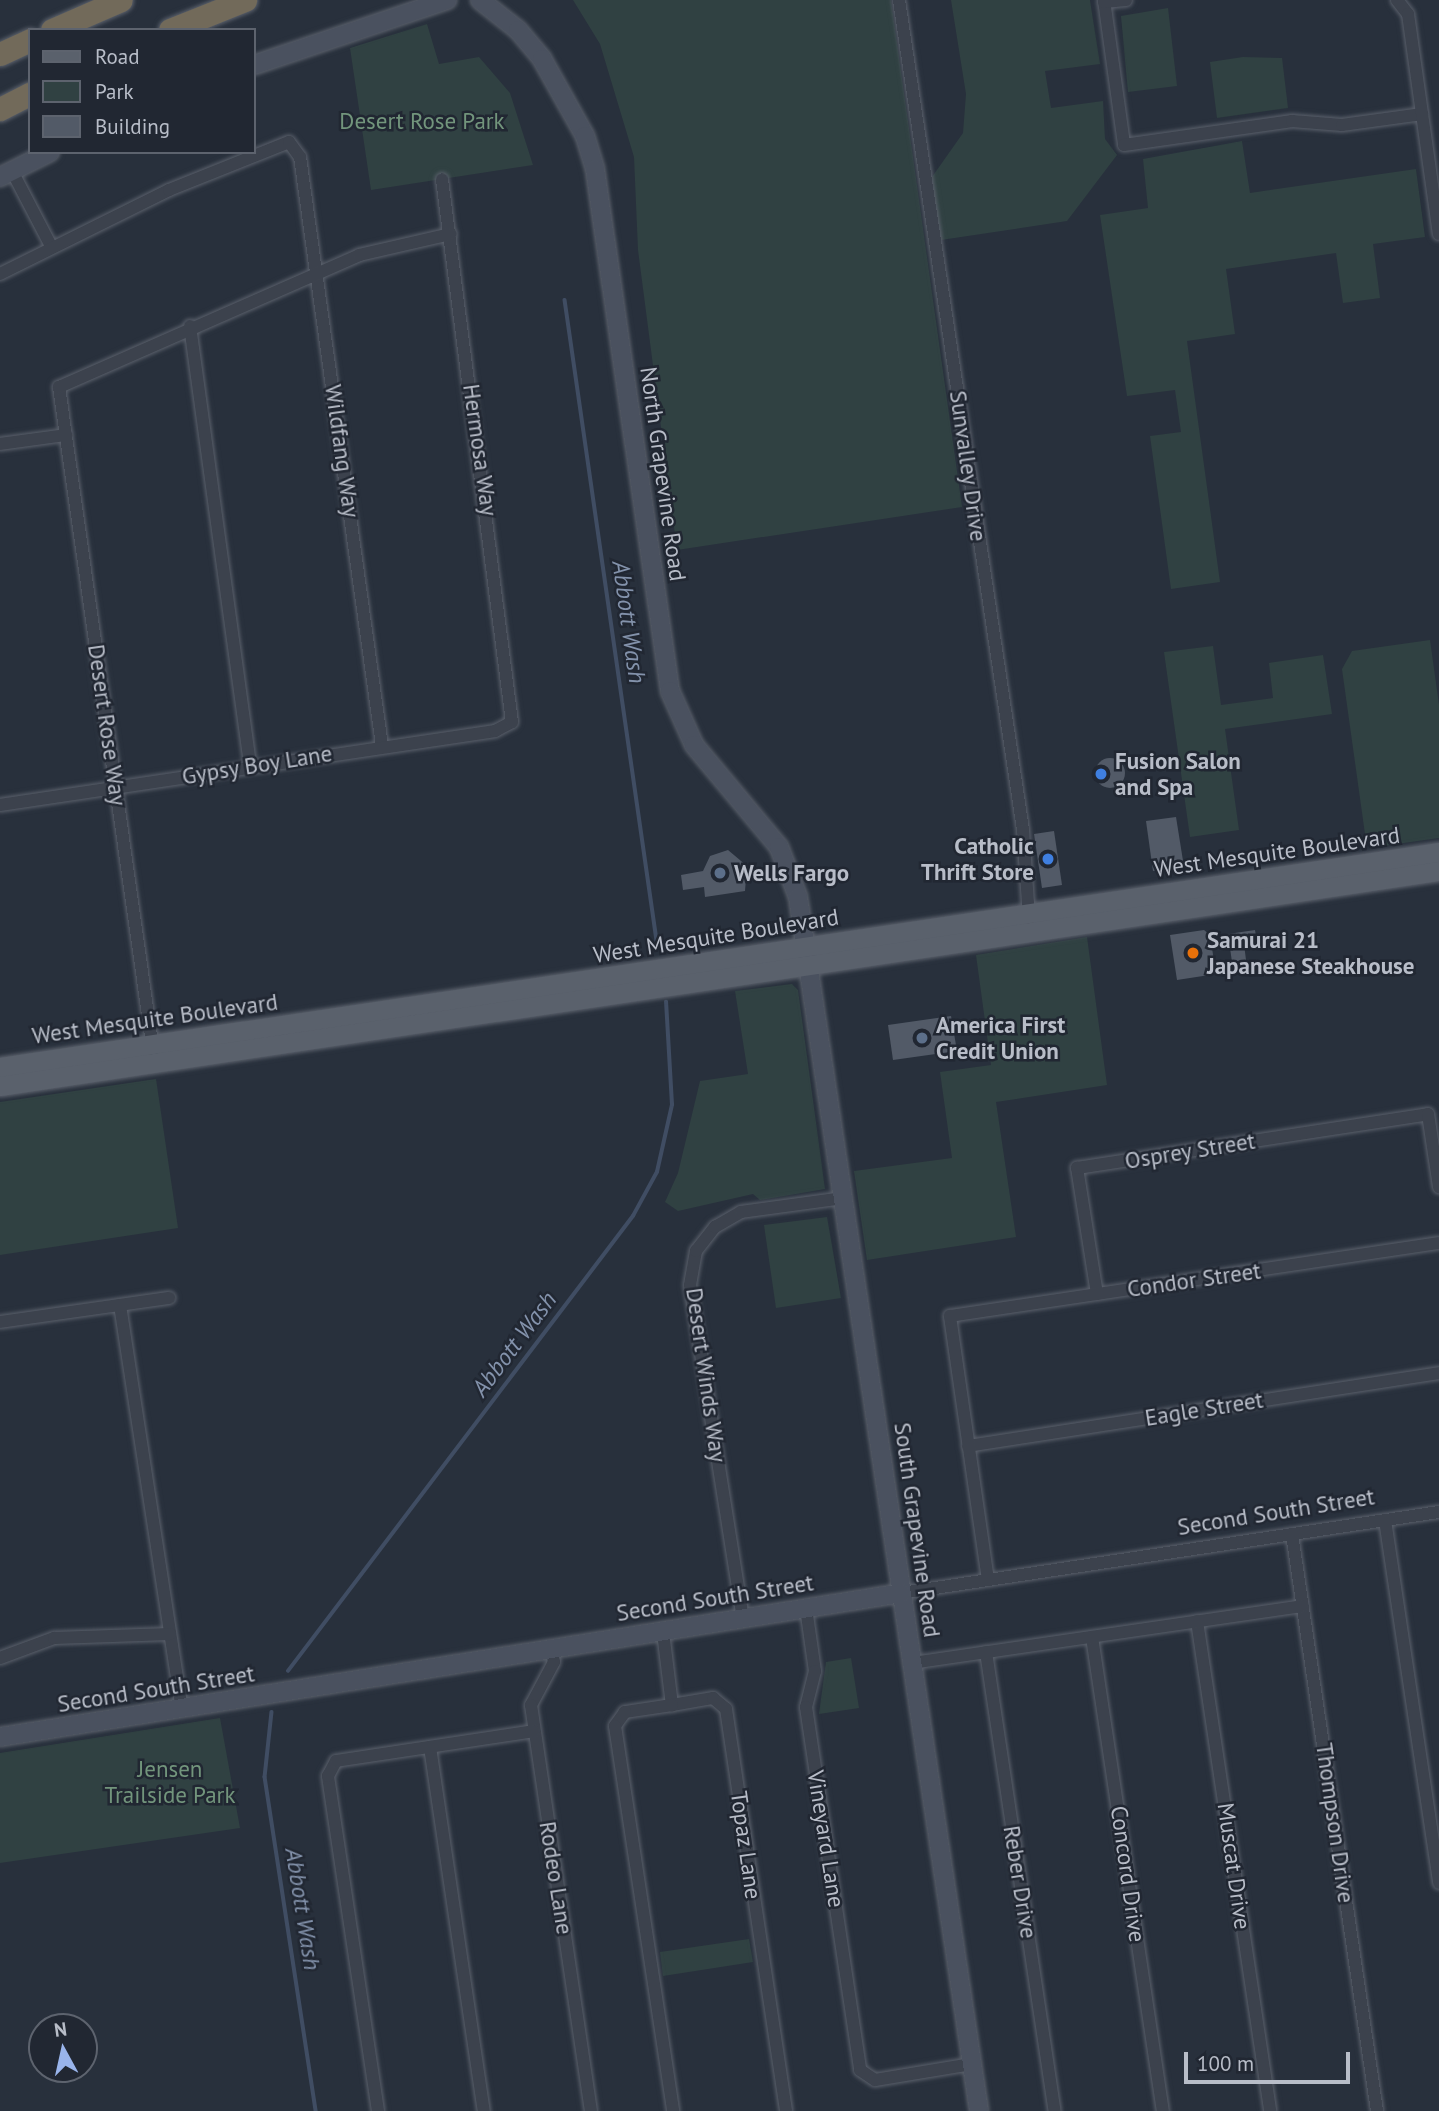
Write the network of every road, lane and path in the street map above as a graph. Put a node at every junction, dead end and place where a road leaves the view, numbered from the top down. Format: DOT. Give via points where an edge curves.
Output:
graph roads {
  1 [pos="121,0"];
  2 [pos="245,0"];
  3 [pos="447,0"];
  4 [pos="480,0"];
  5 [pos="899,0"];
  6 [pos="1126,0"];
  7 [pos="1396,0"];
  8 [pos="1104,1"];
  9 [pos="57,28"];
  10 [pos="175,28"];
  11 [pos="28,41"];
  12 [pos="0,54"];
  13 [pos="256,64"];
  14 [pos="28,95"];
  15 [pos="0,109"];
  16 [pos="1422,114"];
  17 [pos="256,152"];
  18 [pos="46,154"];
  19 [pos="252,154"];
  20 [pos="6,174"];
  21 [pos="442,179"];
  22 [pos="451,234"];
  23 [pos="1439,234"];
  24 [pos="51,246"];
  25 [pos="317,272"];
  26 [pos="0,275"];
  27 [pos="190,326"];
  28 [pos="66,435"];
  29 [pos="0,444"];
  30 [pos="512,722"];
  31 [pos="382,746"];
  32 [pos="250,766"];
  33 [pos="116,788"];
  34 [pos="0,805"];
  35 [pos="1439,852"];
  36 [pos="1439,872"];
  37 [pos="1138,906"];
  38 [pos="1030,922"];
  39 [pos="807,956"];
  40 [pos="153,1054"];
  41 [pos="0,1067"];
  42 [pos="0,1087"];
  43 [pos="1439,1187"];
  44 [pos="843,1198"];
  45 [pos="1439,1243"];
  46 [pos="1097,1294"];
  47 [pos="169,1298"];
  48 [pos="120,1305"];
  49 [pos="0,1322"];
  50 [pos="1439,1373"];
  51 [pos="968,1446"];
  52 [pos="1439,1512"];
  53 [pos="1385,1520"];
  54 [pos="1292,1534"];
  55 [pos="988,1580"];
  56 [pos="902,1593"];
  57 [pos="1303,1606"];
  58 [pos="806,1608"];
  59 [pos="743,1619"];
  60 [pos="1197,1621"];
  61 [pos="663,1632"];
  62 [pos="170,1634"];
  63 [pos="1093,1637"];
  64 [pos="552,1650"];
  65 [pos="986,1652"];
  66 [pos="0,1658"];
  67 [pos="912,1663"];
  68 [pos="672,1704"];
  69 [pos="181,1709"];
  70 [pos="534,1731"];
  71 [pos="0,1737"];
  72 [pos="430,1747"];
  73 [pos="1439,1883"];
  74 [pos="972,2064"];
  75 [pos="378,2111"];
  76 [pos="484,2111"];
  77 [pos="591,2111"];
  78 [pos="673,2111"];
  79 [pos="786,2111"];
  80 [pos="979,2111"];
  81 [pos="1055,2111"];
  82 [pos="1163,2111"];
  83 [pos="1270,2111"];
  84 [pos="1377,2111"];
  1 -- 9 [label="highway"];
  2 -- 10 [label="highway"];
  3 -- 13 [label="street"];
  4 -- 39 [label="street, North Grapevine Road" via="519,30 565,94 595,169 670,691 694,745 779,847 791,873"];
  5 -- 38 [label="street, Sunvalley Drive" via="1023,830"];
  6 -- 8 [label="street"];
  7 -- 16 [label="street" via="1408,14"];
  8 -- 16 [label="street" via="1124,145 1292,121 1342,125"];
  11 -- 12 [label="highway"];
  14 -- 15 [label="highway"];
  16 -- 23 [label="street"];
  17 -- 25 [label="street, Wildfang Way" via="289,142 300,157"];
  18 -- 20 [label="street"];
  19 -- 24 [label="street, Wildfang Way"];
  20 -- 24 [label="street"];
  21 -- 22 [label="street, Hermosa Way"];
  22 -- 25 [label="street" via="359,255"];
  22 -- 30 [label="street, Hermosa Way"];
  24 -- 26 [label="street"];
  25 -- 27 [label="street"];
  25 -- 31 [label="street, Wildfang Way"];
  27 -- 28 [label="street, Desert Rose Way" via="59,387"];
  27 -- 32 [label="street"];
  28 -- 29 [label="street"];
  28 -- 33 [label="street, Desert Rose Way"];
  30 -- 31 [label="street, Gypsy Boy Lane" via="495,731"];
  31 -- 32 [label="street, Gypsy Boy Lane"];
  32 -- 33 [label="street, Gypsy Boy Lane"];
  33 -- 34 [label="street, Gypsy Boy Lane"];
  33 -- 40 [label="street, Desert Rose Way"];
  35 -- 37 [label="main road, West Mesquite Boulevard"];
  36 -- 37 [label="main road, West Mesquite Boulevard"];
  37 -- 38 [label="main road, West Mesquite Boulevard"];
  38 -- 39 [label="main road, West Mesquite Boulevard"];
  39 -- 40 [label="main road, West Mesquite Boulevard"];
  39 -- 44 [label="street, South Grapevine Road"];
  40 -- 41 [label="main road, West Mesquite Boulevard"];
  40 -- 42 [label="main road, West Mesquite Boulevard"];
  43 -- 46 [label="street, Osprey Street" via="1429,1115 1077,1168"];
  44 -- 56 [label="street, South Grapevine Road"];
  44 -- 59 [label="street, Desert Winds Way" via="741,1212 715,1227 696,1251 690,1285"];
  45 -- 46 [label="street, Condor Street"];
  46 -- 51 [label="street, Condor Street" via="950,1316"];
  47 -- 48 [label="street"];
  48 -- 49 [label="street"];
  48 -- 62 [label="street"];
  50 -- 51 [label="street, Eagle Street"];
  51 -- 55 [label="street"];
  52 -- 53 [label="street, Second South Street"];
  53 -- 54 [label="street, Second South Street"];
  53 -- 73 [label="street"];
  54 -- 55 [label="street, Second South Street"];
  54 -- 57 [label="street, Thompson Drive"];
  55 -- 56 [label="street, Second South Street"];
  56 -- 58 [label="street, Second South Street"];
  56 -- 67 [label="street, South Grapevine Road"];
  57 -- 60 [label="street"];
  57 -- 84 [label="street, Thompson Drive"];
  58 -- 59 [label="street, Second South Street"];
  58 -- 74 [label="street, Vineyard Lane" via="815,1671 806,1707 860,2070 874,2080"];
  59 -- 61 [label="street, Second South Street"];
  60 -- 63 [label="street"];
  60 -- 83 [label="street, Muscat Drive"];
  61 -- 64 [label="street, Second South Street"];
  61 -- 68 [label="street"];
  62 -- 66 [label="street" via="54,1638"];
  62 -- 69 [label="street"];
  63 -- 65 [label="street"];
  63 -- 82 [label="street, Concord Drive"];
  64 -- 69 [label="street, Second South Street"];
  64 -- 70 [label="street, Rodeo Lane" via="554,1662 531,1705"];
  65 -- 67 [label="street"];
  65 -- 81 [label="street, Reber Drive"];
  67 -- 74 [label="street, South Grapevine Road"];
  68 -- 78 [label="street, Topaz Lane" via="625,1712 615,1726"];
  68 -- 79 [label="street, Topaz Lane" via="713,1698 726,1709"];
  69 -- 71 [label="street, Second South Street"];
  70 -- 72 [label="street"];
  70 -- 77 [label="street, Rodeo Lane"];
  72 -- 75 [label="street" via="336,1762 328,1776"];
  72 -- 76 [label="street"];
  74 -- 80 [label="street, South Grapevine Road"];
}
